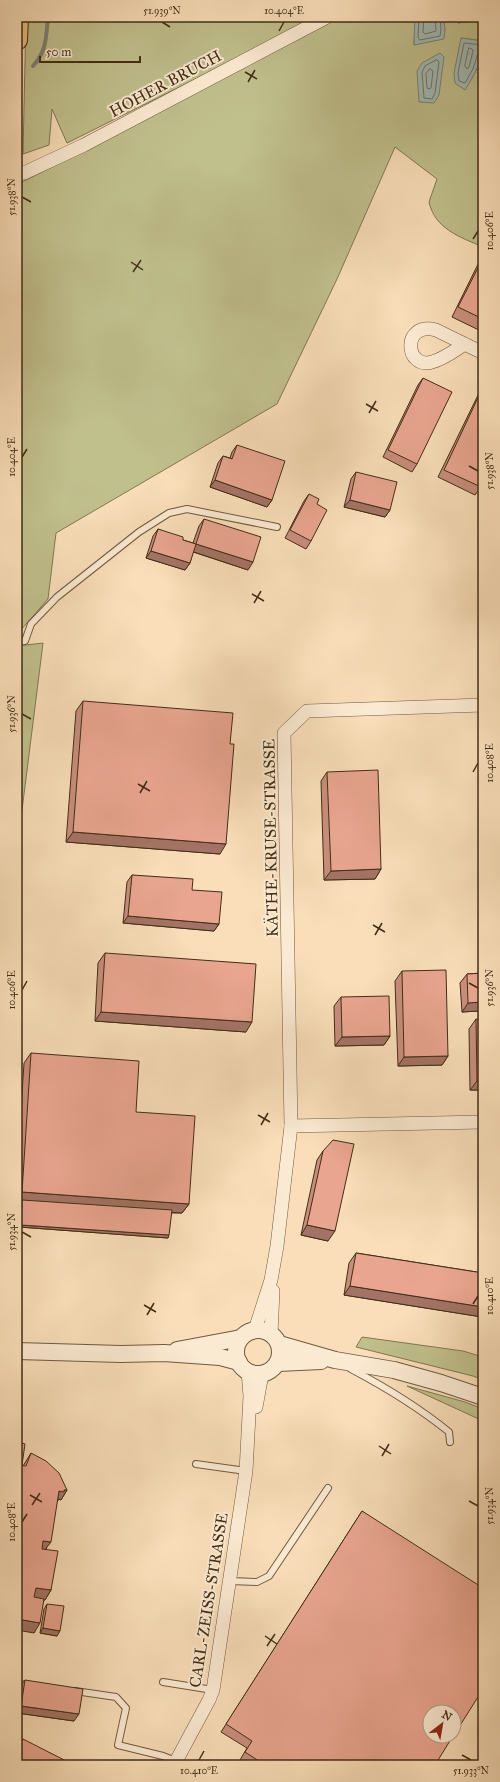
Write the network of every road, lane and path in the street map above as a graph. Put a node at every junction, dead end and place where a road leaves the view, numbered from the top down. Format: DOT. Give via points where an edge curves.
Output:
graph roads {
  1 [pos="18,17"];
  2 [pos="327,17"];
  3 [pos="17,40"];
  4 [pos="17,174"];
  5 [pos="465,344"];
  6 [pos="483,353"];
  7 [pos="277,527"];
  8 [pos="17,642"];
  9 [pos="483,705"];
  10 [pos="483,1122"];
  11 [pos="291,1126"];
  12 [pos="271,1280"];
  13 [pos="248,1334"];
  14 [pos="275,1339"];
  15 [pos="17,1351"];
  16 [pos="164,1353"];
  17 [pos="335,1360"];
  18 [pos="278,1363"];
  19 [pos="249,1369"];
  20 [pos="483,1397"];
  21 [pos="450,1442"];
  22 [pos="196,1464"];
  23 [pos="246,1471"];
  24 [pos="328,1488"];
  25 [pos="230,1581"];
  26 [pos="163,1682"];
  27 [pos="17,1685"];
  28 [pos="34,1686"];
  29 [pos="212,1690"];
  30 [pos="72,1691"];
  31 [pos="175,1763"];
  1 -- 3 [label="main road"];
  2 -- 4 [label="street, HOHER BRUCH" via="84,145"];
  5 -- 6 [label="street"];
  7 -- 8 [label="lane" via="187,509 169,513 139,532 57,597 31,624 24,641"];
  9 -- 11 [label="street, KÄTHE-KRUSE-STRASSE" via="307,710 284,733"];
  10 -- 11 [label="street"];
  11 -- 12 [label="street, KÄTHE-KRUSE-STRASSE"];
  12 -- 13 [label="street"];
  12 -- 14 [label="street"];
  13 -- 14 [label="street" via="261,1330"];
  13 -- 16 [label="street"];
  13 -- 19 [label="street" via="236,1350"];
  14 -- 17 [label="street"];
  14 -- 18 [label="street" via="280,1350"];
  15 -- 16 [label="street"];
  16 -- 19 [label="street" via="220,1357"];
  17 -- 18 [label="street"];
  17 -- 20 [label="street" via="394,1370 441,1382"];
  17 -- 21 [label="lane" via="390,1389 430,1417 449,1432"];
  18 -- 19 [label="street" via="268,1372"];
  19 -- 23 [label="street, CARL-ZEISS-STRASSE"];
  22 -- 23 [label="lane"];
  23 -- 25 [label="street, CARL-ZEISS-STRASSE"];
  24 -- 25 [label="lane" via="269,1576 257,1582"];
  25 -- 29 [label="street, CARL-ZEISS-STRASSE"];
  26 -- 29 [label="lane"];
  27 -- 28 [label="lane"];
  29 -- 31 [label="street, CARL-ZEISS-STRASSE"];
  30 -- 31 [label="lane" via="116,1697 126,1708 118,1745 163,1756"];
}
